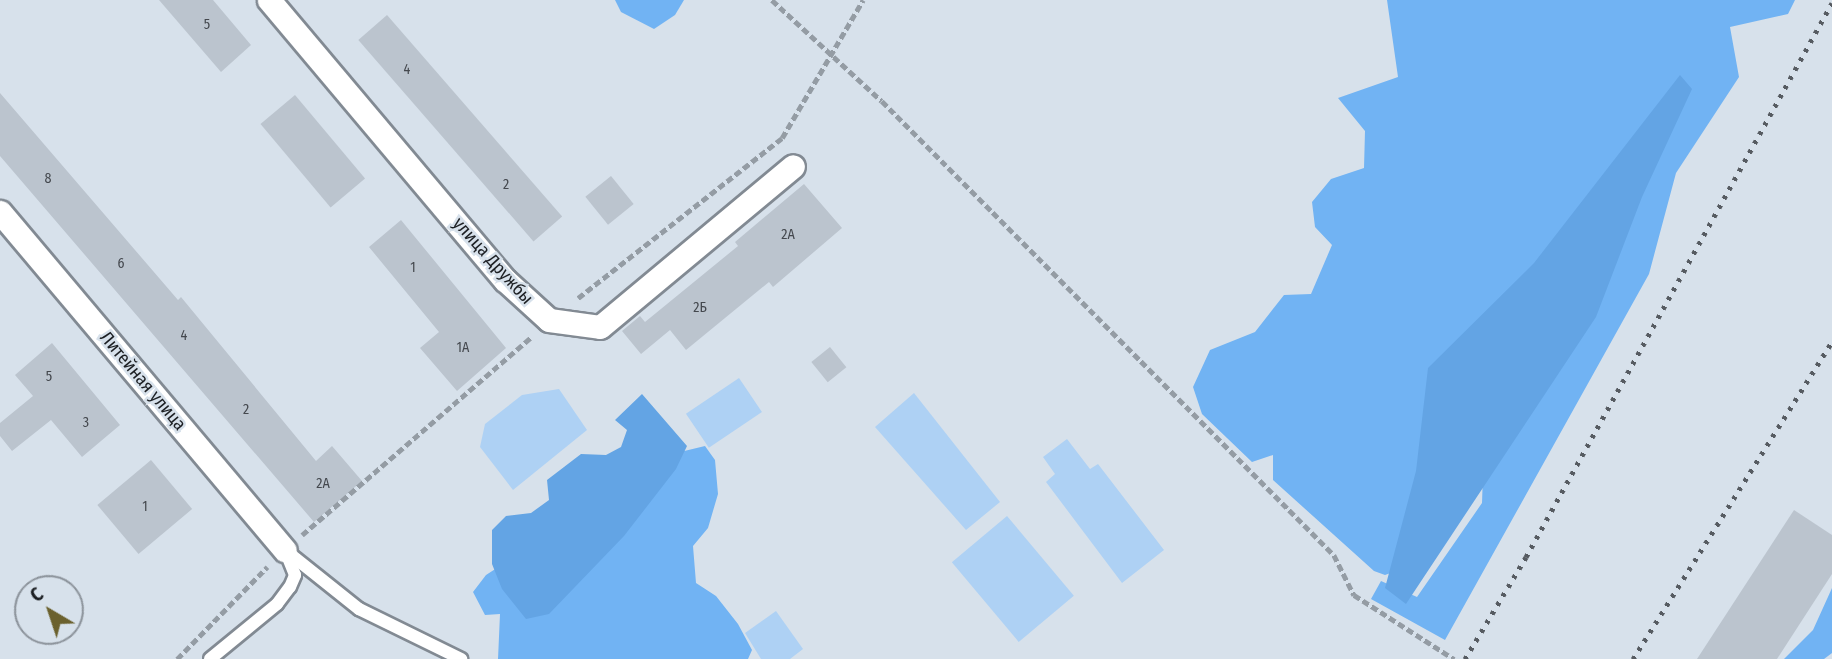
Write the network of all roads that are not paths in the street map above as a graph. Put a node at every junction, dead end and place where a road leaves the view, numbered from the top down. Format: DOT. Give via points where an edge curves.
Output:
graph roads {
  1 [pos="269,0"];
  2 [pos="793,166"];
  3 [pos="0,212"];
  4 [pos="285,550"];
  5 [pos="210,659"];
  6 [pos="461,659"];
  1 -- 2 [label="street, улица Дружбы" via="505,280 549,320 600,327"];
  3 -- 4 [label="street, Литейная улица"];
  4 -- 5 [label="lane" via="295,575 290,587 277,604"];
  4 -- 6 [label="lane" via="359,609"];
}
